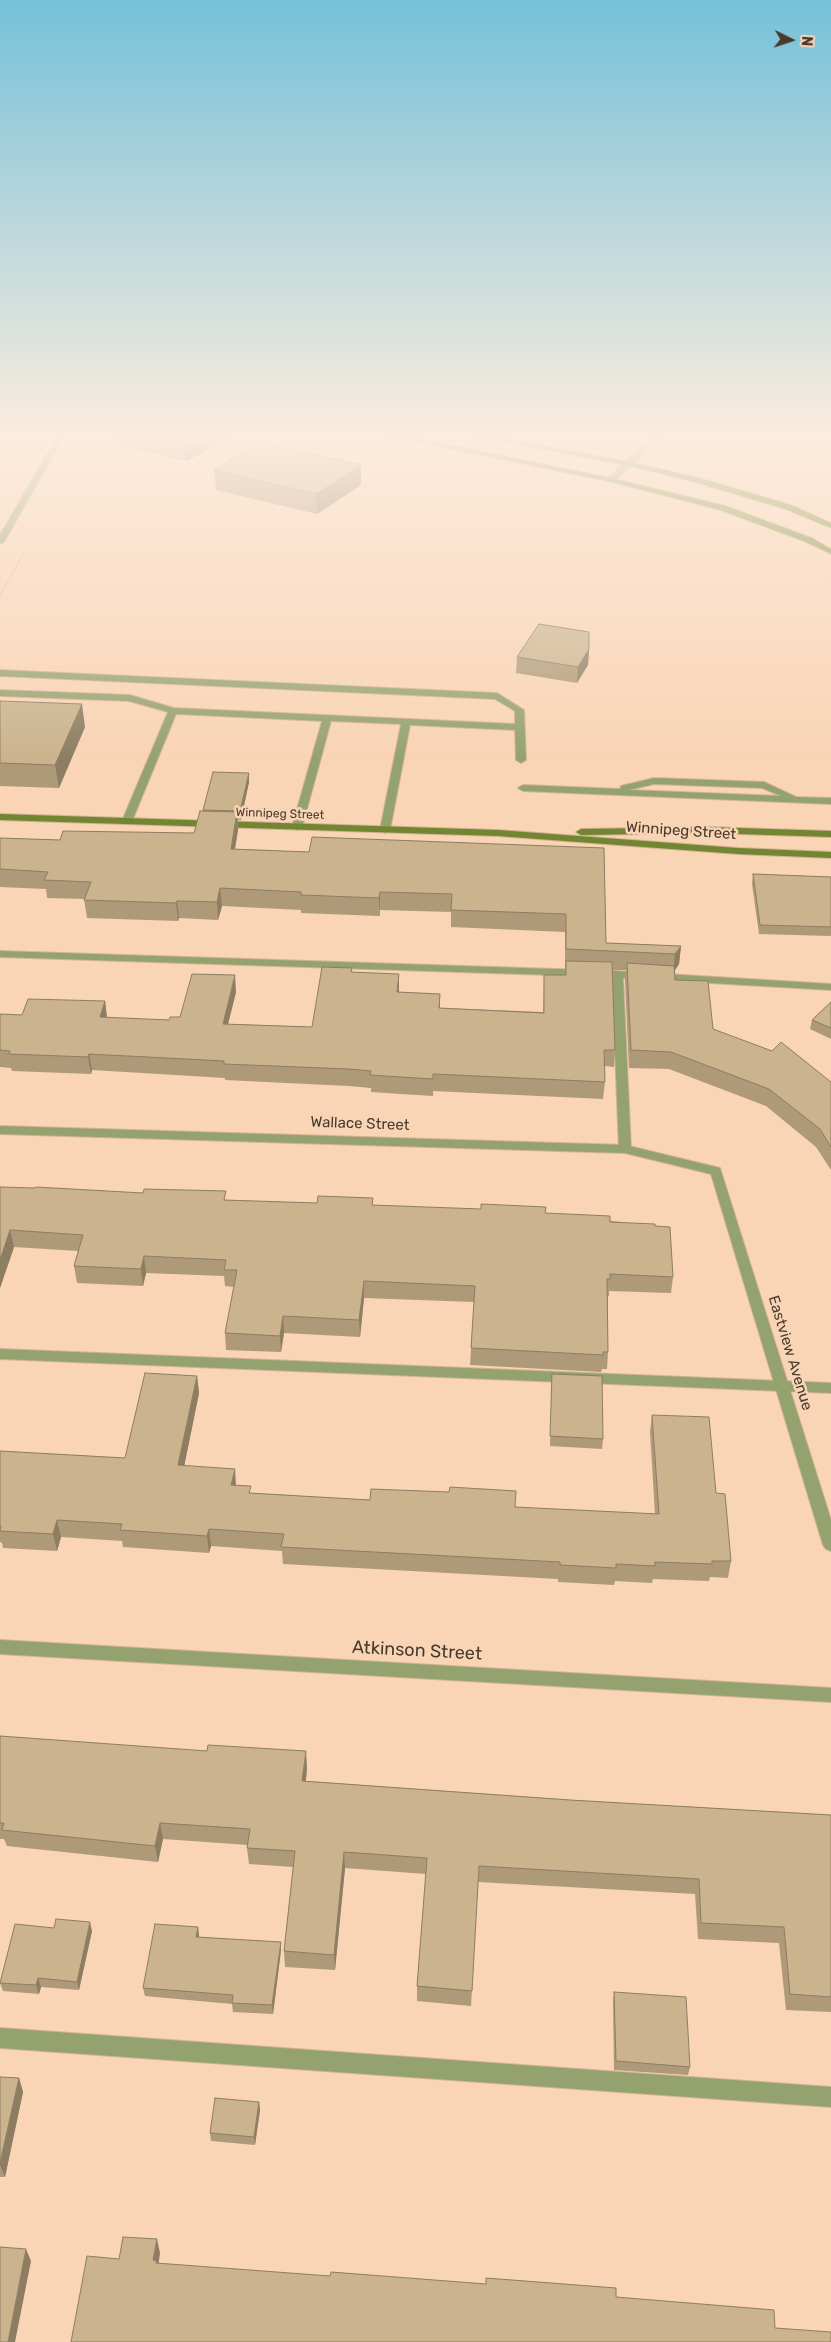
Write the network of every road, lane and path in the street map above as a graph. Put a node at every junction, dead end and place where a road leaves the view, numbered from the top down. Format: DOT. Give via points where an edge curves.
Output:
graph roads {
  1 [pos="813,542"];
  2 [pos="831,552"];
  3 [pos="0,673"];
  4 [pos="0,693"];
  5 [pos="173,711"];
  6 [pos="327,718"];
  7 [pos="406,722"];
  8 [pos="520,727"];
  9 [pos="521,760"];
  10 [pos="523,788"];
  11 [pos="831,801"];
  12 [pos="0,817"];
  13 [pos="127,821"];
  14 [pos="297,827"];
  15 [pos="385,830"];
  16 [pos="498,833"];
  17 [pos="831,834"];
  18 [pos="831,855"];
  19 [pos="0,954"];
  20 [pos="617,974"];
  21 [pos="831,987"];
  22 [pos="0,1130"];
  23 [pos="625,1149"];
  24 [pos="716,1171"];
  25 [pos="0,1354"];
  26 [pos="783,1386"];
  27 [pos="831,1388"];
  28 [pos="831,1545"];
  29 [pos="0,1647"];
  30 [pos="831,1695"];
  31 [pos="0,2038"];
  32 [pos="831,2097"];
  1 -- 2 [label="main road"];
  3 -- 8 [label="street" via="498,696 519,710"];
  4 -- 5 [label="street" via="130,698"];
  5 -- 6 [label="street"];
  5 -- 13 [label="street"];
  6 -- 7 [label="street"];
  6 -- 14 [label="street"];
  7 -- 8 [label="street"];
  7 -- 15 [label="street"];
  8 -- 9 [label="street"];
  10 -- 11 [label="street"];
  12 -- 13 [label="main road, Winnipeg Street"];
  13 -- 14 [label="main road, Winnipeg Street"];
  14 -- 15 [label="main road, Winnipeg Street"];
  15 -- 16 [label="main road, Winnipeg Street"];
  16 -- 17 [label="main road, Winnipeg Street" via="708,830"];
  16 -- 18 [label="main road, Winnipeg Street"];
  19 -- 20 [label="street"];
  20 -- 21 [label="street"];
  20 -- 23 [label="street"];
  22 -- 23 [label="street, Wallace Street"];
  23 -- 24 [label="street, Wallace Street"];
  24 -- 26 [label="street, Eastview Avenue"];
  25 -- 26 [label="street"];
  26 -- 27 [label="street"];
  26 -- 28 [label="street, Eastview Avenue"];
  29 -- 30 [label="street, Atkinson Street"];
  31 -- 32 [label="street"];
}
